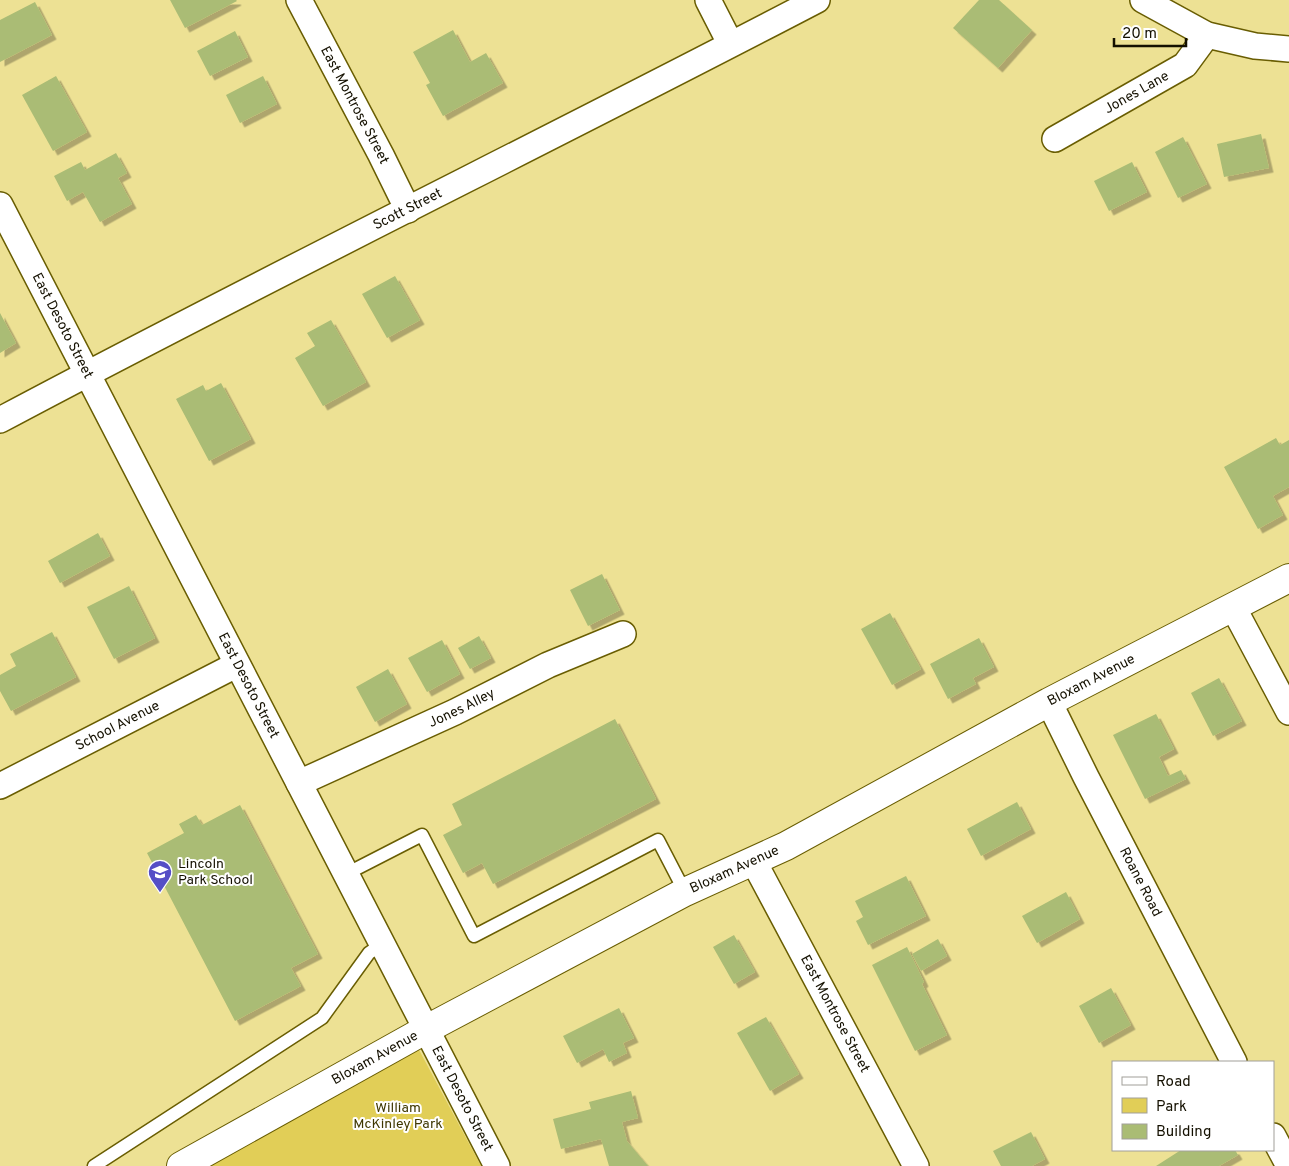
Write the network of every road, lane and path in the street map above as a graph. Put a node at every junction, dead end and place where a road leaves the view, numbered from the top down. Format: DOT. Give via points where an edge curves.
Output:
graph roads {
  1 [pos="299,0"];
  2 [pos="708,0"];
  3 [pos="817,0"];
  4 [pos="1143,0"];
  5 [pos="1207,35"];
  6 [pos="730,43"];
  7 [pos="1289,50"];
  8 [pos="1055,139"];
  9 [pos="0,205"];
  10 [pos="408,210"];
  11 [pos="88,374"];
  12 [pos="0,420"];
  13 [pos="1289,578"];
  14 [pos="1233,607"];
  15 [pos="623,634"];
  16 [pos="236,665"];
  17 [pos="1050,702"];
  18 [pos="1289,712"];
  19 [pos="299,783"];
  20 [pos="0,786"];
  21 [pos="754,862"];
  22 [pos="346,874"];
  23 [pos="685,892"];
  24 [pos="382,944"];
  25 [pos="425,1030"];
  26 [pos="1233,1061"];
  27 [pos="1274,1138"];
  28 [pos="94,1166"];
  29 [pos="181,1166"];
  30 [pos="497,1166"];
  31 [pos="916,1166"];
  32 [pos="1289,1166"];
  1 -- 10 [label="street, East Montrose Street"];
  2 -- 6 [label="street"];
  3 -- 6 [label="street, Scott Street"];
  4 -- 5 [label="street"];
  5 -- 7 [label="street"];
  5 -- 8 [label="street, Jones Lane" via="1185,65"];
  6 -- 10 [label="street, Scott Street"];
  9 -- 11 [label="street, East Desoto Street"];
  10 -- 11 [label="street, Scott Street"];
  11 -- 12 [label="street, Scott Street"];
  11 -- 16 [label="street, East Desoto Street"];
  13 -- 14 [label="street, Bloxam Avenue"];
  14 -- 17 [label="street, Bloxam Avenue"];
  14 -- 18 [label="street"];
  15 -- 19 [label="street, Jones Alley" via="548,665 455,712"];
  16 -- 19 [label="street, East Desoto Street"];
  16 -- 20 [label="street, School Avenue"];
  17 -- 21 [label="street, Bloxam Avenue"];
  17 -- 26 [label="street, Roane Road"];
  19 -- 22 [label="street, East Desoto Street"];
  21 -- 23 [label="street, Bloxam Avenue"];
  21 -- 31 [label="street, East Montrose Street"];
  22 -- 23 [label="lane" via="422,835 474,936 658,840"];
  22 -- 24 [label="street, East Desoto Street"];
  23 -- 25 [label="street, Bloxam Avenue"];
  24 -- 25 [label="street, East Desoto Street"];
  24 -- 28 [label="lane" via="369,953 322,1018"];
  25 -- 29 [label="street, Bloxam Avenue"];
  25 -- 30 [label="street, East Desoto Street"];
  27 -- 32 [label="street"];
}
